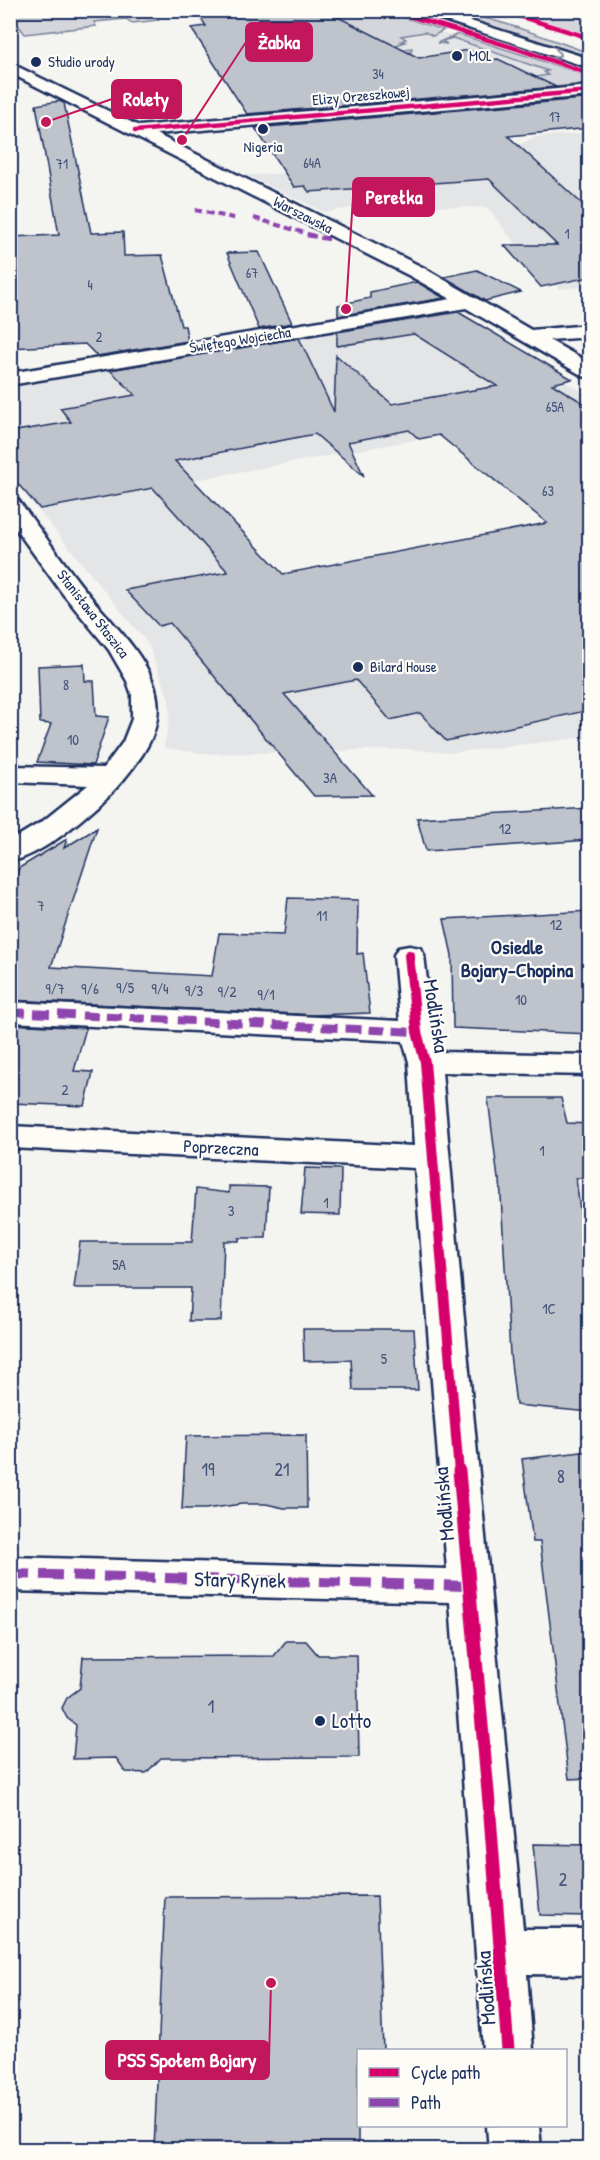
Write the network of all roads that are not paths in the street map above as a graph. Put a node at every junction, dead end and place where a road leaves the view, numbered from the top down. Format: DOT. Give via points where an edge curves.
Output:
graph roads {
  1 [pos="420,10"];
  2 [pos="468,10"];
  3 [pos="590,48"];
  4 [pos="590,64"];
  5 [pos="10,67"];
  6 [pos="590,91"];
  7 [pos="135,131"];
  8 [pos="470,302"];
  9 [pos="590,331"];
  10 [pos="529,336"];
  11 [pos="590,372"];
  12 [pos="10,379"];
  13 [pos="10,505"];
  14 [pos="10,774"];
  15 [pos="112,777"];
  16 [pos="10,853"];
  17 [pos="410,955"];
  18 [pos="10,1012"];
  19 [pos="421,1047"];
  20 [pos="590,1065"];
  21 [pos="10,1137"];
  22 [pos="432,1158"];
  23 [pos="10,1574"];
  24 [pos="469,1586"];
  25 [pos="502,1951"];
  26 [pos="590,1952"];
  27 [pos="508,2049"];
  28 [pos="513,2127"];
  29 [pos="515,2150"];
  1 -- 4 [label="street, one-way"];
  2 -- 3 [label="street"];
  5 -- 7 [label="street, Warszawska"];
  6 -- 7 [label="street, Elizy Orzeszkowej"];
  7 -- 8 [label="street, Warszawska"];
  8 -- 10 [label="street, Warszawska"];
  8 -- 12 [label="street, Świętego Wojciecha"];
  9 -- 10 [label="street"];
  10 -- 11 [label="street, Warszawska"];
  13 -- 15 [label="street, Stanisława Staszica" via="132,663 145,696 144,725 132,751"];
  14 -- 15 [label="street"];
  15 -- 16 [label="street, Stanisława Staszica" via="67,819"];
  17 -- 19 [label="street, Modlińska"];
  18 -- 19 [label="street, Modlińska"];
  19 -- 20 [label="street"];
  19 -- 22 [label="street, Modlińska"];
  21 -- 22 [label="street, Poprzeczna"];
  22 -- 24 [label="street, Modlińska"];
  23 -- 24 [label="street, Stary Rynek"];
  24 -- 25 [label="street, Modlińska"];
  25 -- 26 [label="street"];
  25 -- 27 [label="street, Modlińska"];
  28 -- 29 [label="street"];
}
